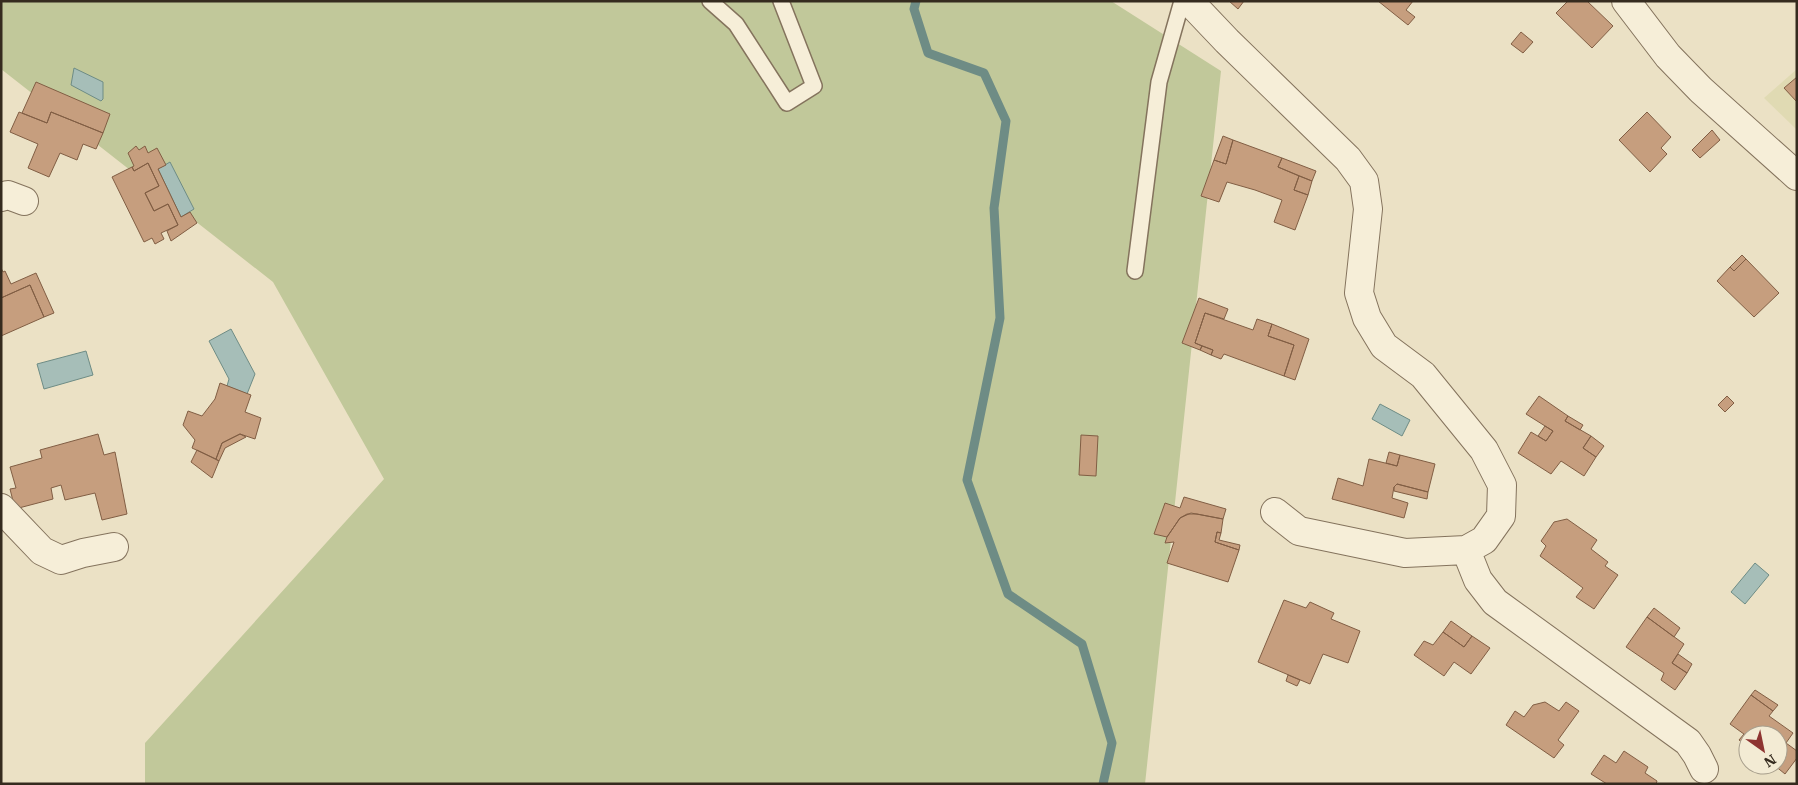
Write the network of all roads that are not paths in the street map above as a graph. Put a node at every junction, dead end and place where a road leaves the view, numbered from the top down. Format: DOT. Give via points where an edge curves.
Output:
graph roads {
  1 [pos="710,1"];
  2 [pos="781,1"];
  3 [pos="1182,1"];
  4 [pos="1189,1"];
  5 [pos="1626,1"];
  6 [pos="1797,176"];
  7 [pos="1135,271"];
  8 [pos="1,508"];
  9 [pos="1275,512"];
  10 [pos="114,547"];
  11 [pos="1466,550"];
  12 [pos="1704,769"];
  1 -- 2 [label="lane" via="736,24 787,103 814,86"];
  3 -- 7 [label="lane" via="1159,82"];
  4 -- 11 [label="street" via="1348,159 1364,181 1368,209 1359,292 1367,318 1384,346 1423,375 1484,450 1502,486 1501,516 1484,540"];
  5 -- 6 [label="street" via="1668,56 1701,90"];
  8 -- 10 [label="street" via="42,552 61,560"];
  9 -- 11 [label="street" via="1299,531 1405,553"];
  11 -- 12 [label="street" via="1478,580 1495,602 1688,742"];
}
